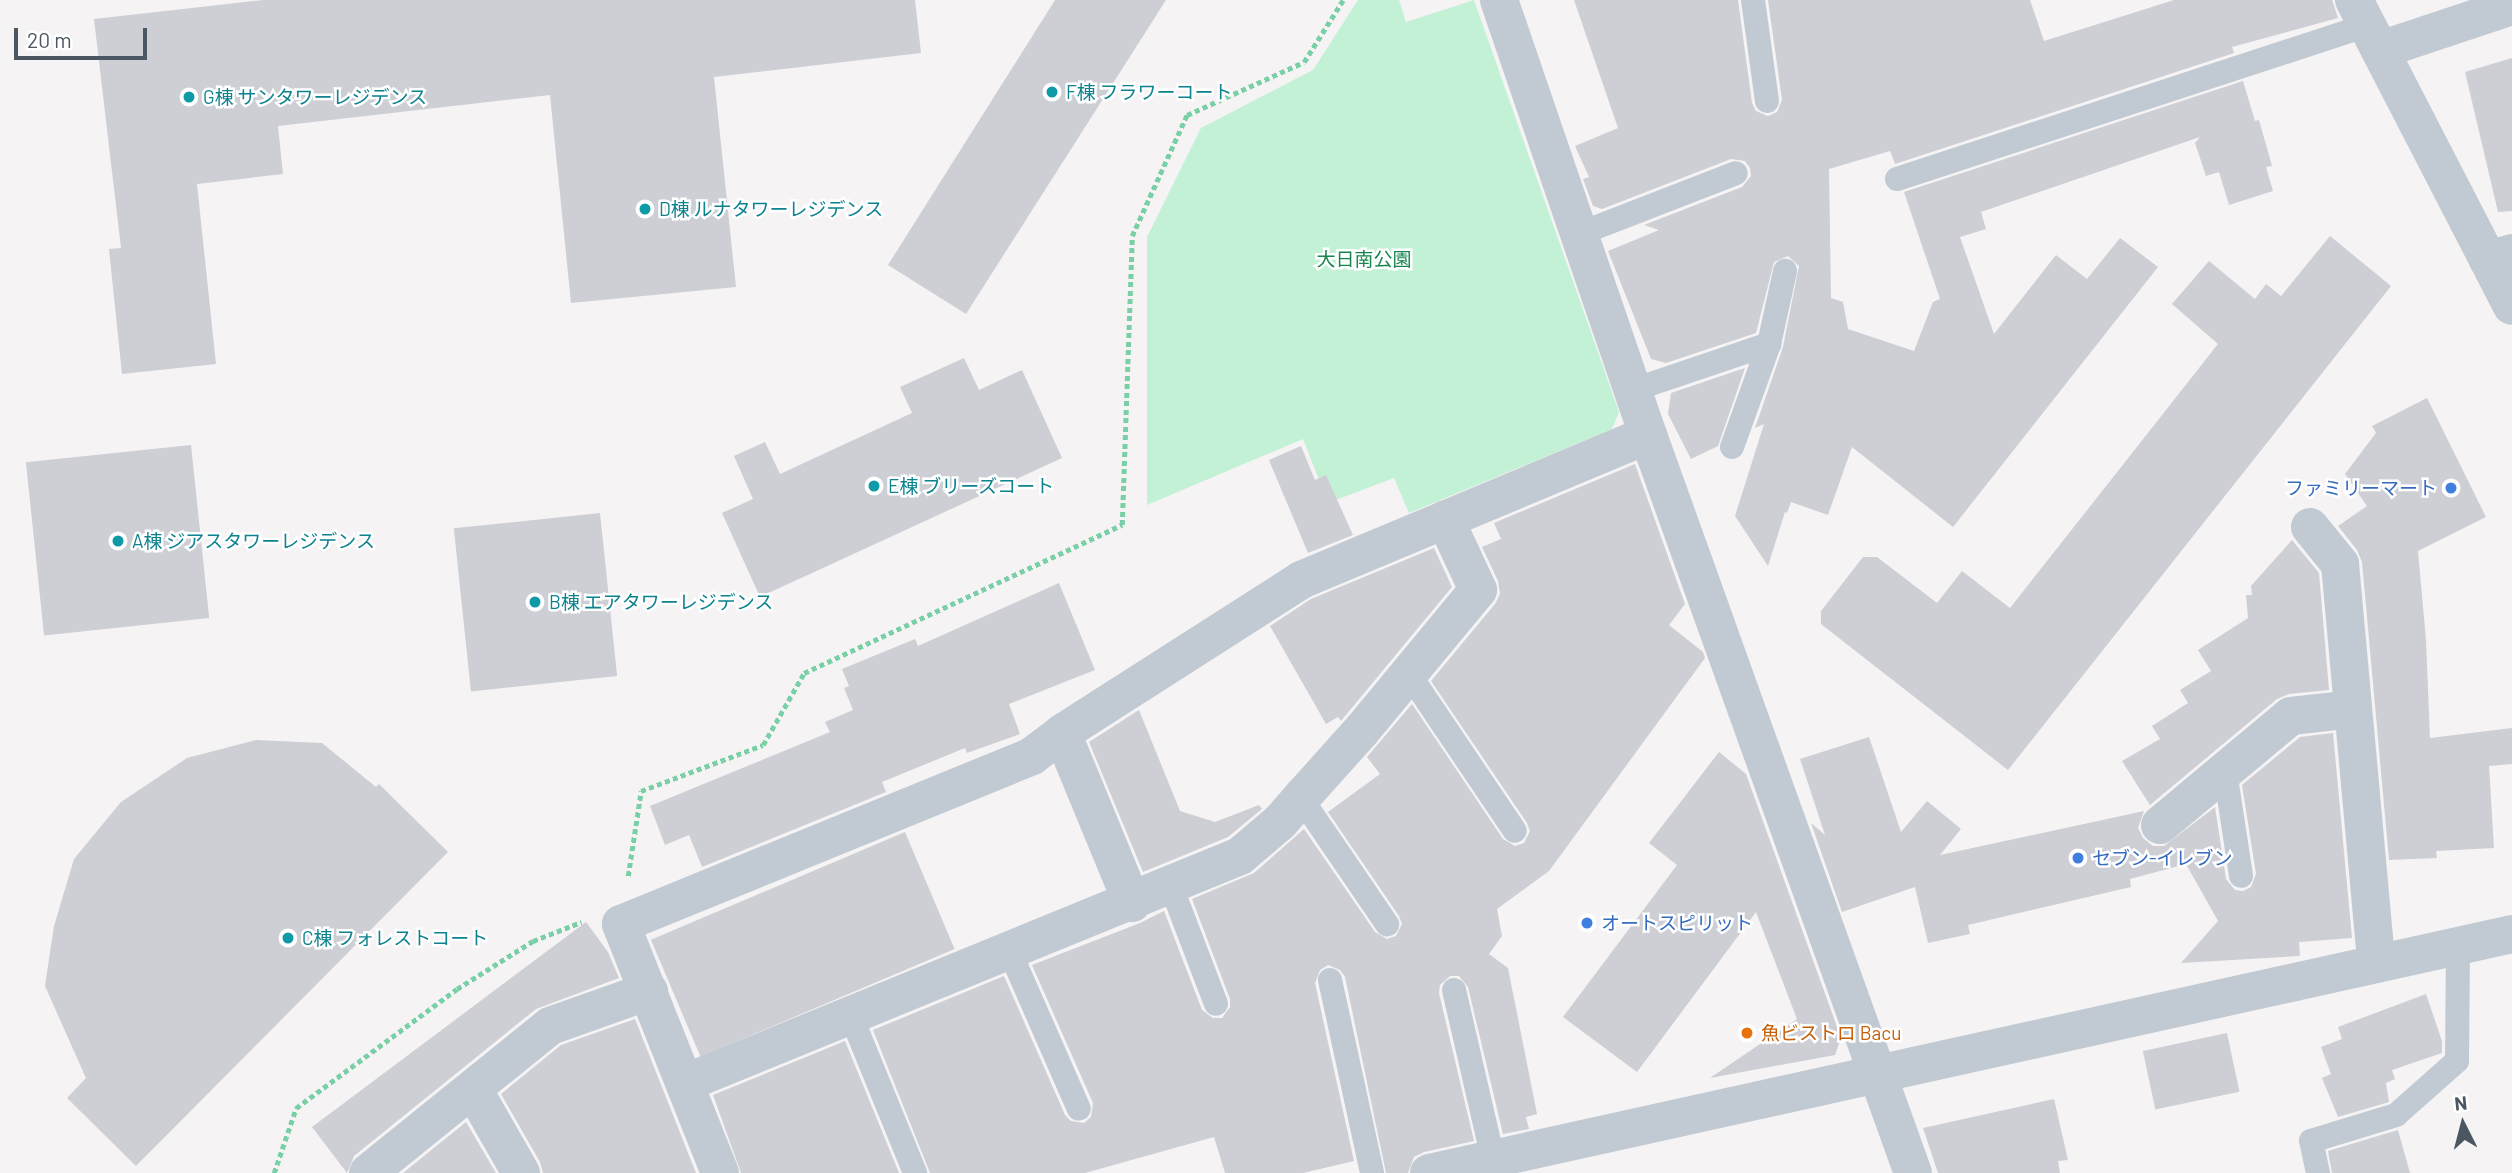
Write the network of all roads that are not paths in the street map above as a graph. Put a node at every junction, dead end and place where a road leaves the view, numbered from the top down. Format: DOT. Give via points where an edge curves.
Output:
graph roads {
  1 [pos="1499,0"];
  2 [pos="1753,0"];
  3 [pos="2512,6"];
  4 [pos="2367,25"];
  5 [pos="1767,102"];
  6 [pos="1737,173"];
  7 [pos="1897,179"];
  8 [pos="1579,234"];
  9 [pos="2500,257"];
  10 [pos="1785,271"];
  11 [pos="2512,306"];
  12 [pos="1769,344"];
  13 [pos="1633,390"];
  14 [pos="1648,435"];
  15 [pos="1732,447"];
  16 [pos="1445,519"];
  17 [pos="2310,527"];
  18 [pos="1409,674"];
  19 [pos="2353,709"];
  20 [pos="1062,733"];
  21 [pos="2225,771"];
  22 [pos="1301,799"];
  23 [pos="2160,825"];
  24 [pos="1515,831"];
  25 [pos="2241,876"];
  26 [pos="1171,886"];
  27 [pos="1132,902"];
  28 [pos="1387,924"];
  29 [pos="2512,934"];
  30 [pos="2458,945"];
  31 [pos="1010,952"];
  32 [pos="2376,962"];
  33 [pos="1330,980"];
  34 [pos="1454,990"];
  35 [pos="649,991"];
  36 [pos="1216,1004"];
  37 [pos="851,1016"];
  38 [pos="1879,1076"];
  39 [pos="685,1083"];
  40 [pos="473,1089"];
  41 [pos="1079,1109"];
  42 [pos="1493,1160"];
  43 [pos="368,1173"];
  44 [pos="521,1173"];
  45 [pos="720,1173"];
  46 [pos="915,1173"];
  47 [pos="1372,1173"];
  48 [pos="1429,1173"];
  49 [pos="1913,1173"];
  50 [pos="2318,1173"];
  1 -- 8 [label="street"];
  2 -- 5 [label="lane"];
  3 -- 4 [label="street"];
  4 -- 7 [label="lane"];
  4 -- 9 [label="street"];
  6 -- 8 [label="lane"];
  8 -- 13 [label="street"];
  9 -- 11 [label="street"];
  10 -- 12 [label="lane"];
  12 -- 13 [label="lane"];
  12 -- 15 [label="lane"];
  13 -- 14 [label="street"];
  14 -- 16 [label="street"];
  14 -- 38 [label="street"];
  16 -- 18 [label="street" via="1478,590"];
  16 -- 20 [label="street" via="1301,580"];
  17 -- 19 [label="street" via="2340,564"];
  18 -- 22 [label="street"];
  18 -- 24 [label="lane"];
  19 -- 21 [label="street" via="2291,716"];
  19 -- 32 [label="street"];
  20 -- 27 [label="street"];
  20 -- 35 [label="street" via="1032,756 623,914"];
  21 -- 23 [label="street"];
  21 -- 25 [label="lane"];
  22 -- 26 [label="street" via="1240,856"];
  22 -- 28 [label="lane"];
  26 -- 27 [label="street"];
  26 -- 36 [label="lane"];
  27 -- 31 [label="street"];
  29 -- 30 [label="street"];
  30 -- 32 [label="street"];
  30 -- 50 [label="lane" via="2457,1061 2396,1115 2311,1141"];
  31 -- 37 [label="street"];
  31 -- 41 [label="lane"];
  32 -- 38 [label="street"];
  33 -- 47 [label="lane"];
  34 -- 42 [label="lane"];
  35 -- 39 [label="street"];
  35 -- 40 [label="street" via="550,1026"];
  37 -- 39 [label="street"];
  37 -- 46 [label="lane"];
  38 -- 42 [label="street"];
  38 -- 49 [label="street"];
  39 -- 45 [label="street"];
  40 -- 43 [label="street"];
  40 -- 44 [label="street"];
  42 -- 48 [label="street"];
}
